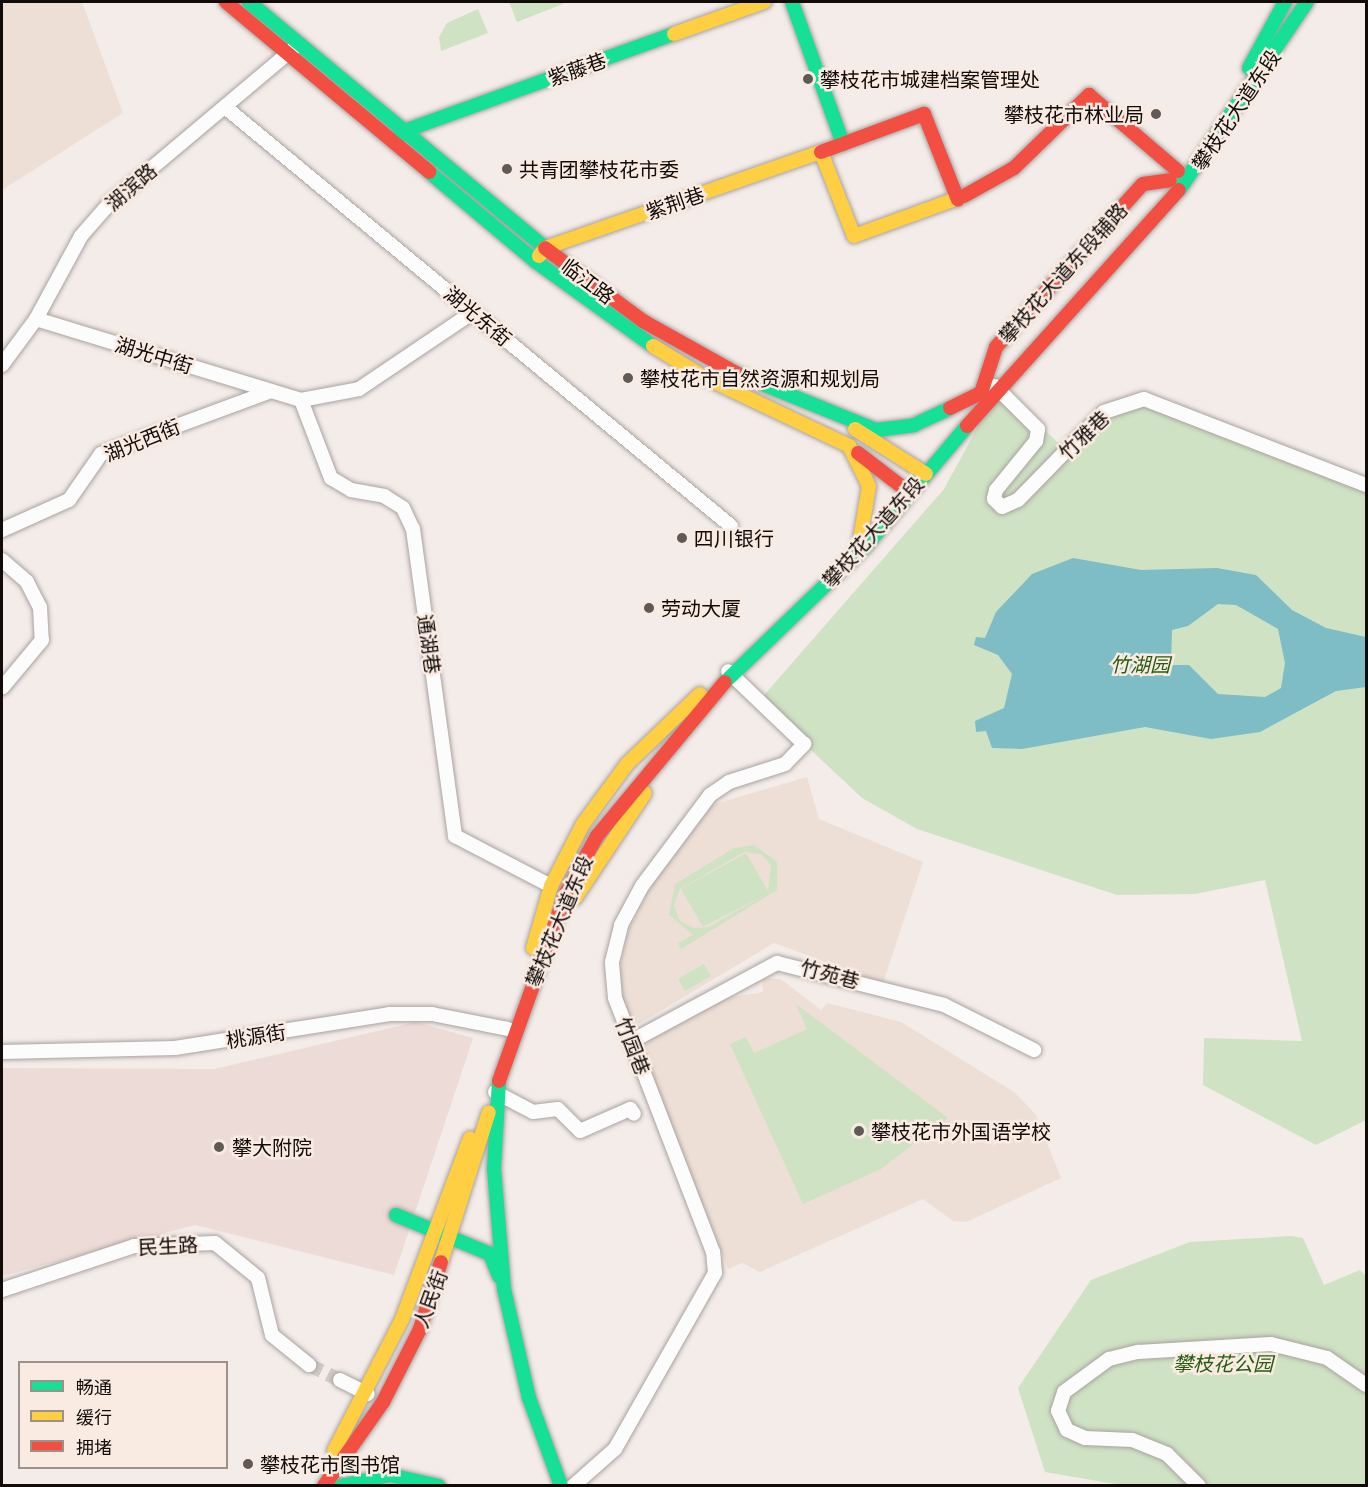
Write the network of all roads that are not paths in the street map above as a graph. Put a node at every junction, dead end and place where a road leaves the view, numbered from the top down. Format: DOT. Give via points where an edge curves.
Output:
graph roads {
  1 [pos="226,2"];
  2 [pos="251,2"];
  3 [pos="764,2"];
  4 [pos="792,2"];
  5 [pos="1285,2"];
  6 [pos="1307,2"];
  7 [pos="265,7"];
  8 [pos="246,19"];
  9 [pos="258,28"];
  10 [pos="299,44"];
  11 [pos="288,54"];
  12 [pos="225,107"];
  13 [pos="404,131"];
  14 [pos="394,142"];
  15 [pos="843,144"];
  16 [pos="821,152"];
  17 [pos="1174,176"];
  18 [pos="957,200"];
  19 [pos="545,248"];
  20 [pos="535,261"];
  21 [pos="473,312"];
  22 [pos="36,319"];
  23 [pos="2,365"];
  24 [pos="990,388"];
  25 [pos="271,391"];
  26 [pos="301,400"];
  27 [pos="841,420"];
  28 [pos="849,446"];
  29 [pos="922,472"];
  30 [pos="1366,485"];
  31 [pos="907,490"];
  32 [pos="731,526"];
  33 [pos="2,530"];
  34 [pos="860,540"];
  35 [pos="2,560"];
  36 [pos="730,673"];
  37 [pos="2,688"];
  38 [pos="703,696"];
  39 [pos="551,886"];
  40 [pos="537,949"];
  41 [pos="508,1029"];
  42 [pos="632,1041"];
  43 [pos="1034,1050"];
  44 [pos="2,1052"];
  45 [pos="490,1092"];
  46 [pos="634,1114"];
  47 [pos="485,1126"];
  48 [pos="396,1215"];
  49 [pos="437,1228"];
  50 [pos="453,1234"];
  51 [pos="490,1254"];
  52 [pos="504,1289"];
  53 [pos="2,1290"];
  54 [pos="309,1365"];
  55 [pos="340,1380"];
  56 [pos="1366,1385"];
  57 [pos="368,1394"];
  58 [pos="314,1485"];
  59 [pos="324,1485"];
  60 [pos="341,1485"];
  61 [pos="439,1485"];
  62 [pos="548,1485"];
  63 [pos="561,1485"];
  64 [pos="573,1485"];
  65 [pos="1199,1485"];
  1 -- 8 [label="main road, 临江路"];
  2 -- 7 [label="main road, 临江路"];
  2 -- 8 [label="main road"];
  3 -- 13 [label="main road, 紫藤巷"];
  4 -- 15 [label="main road"];
  5 -- 17 [label="main road, 攀枝花大道东段" via="1227,109"];
  6 -- 24 [label="main road, 攀枝花大道东段" via="1196,171"];
  7 -- 9 [label="main road"];
  7 -- 10 [label="main road, 临江路"];
  8 -- 9 [label="main road, 临江路"];
  9 -- 11 [label="main road, 临江路"];
  10 -- 11 [label="street, 湖滨路"];
  10 -- 13 [label="main road, 临江路"];
  11 -- 12 [label="street, 湖滨路"];
  11 -- 14 [label="main road, 临江路"];
  12 -- 21 [label="street, 湖光东街"];
  12 -- 22 [label="street, 湖滨路" via="109,204 81,236"];
  13 -- 14 [label="main road, 紫藤巷"];
  13 -- 19 [label="main road, 临江路"];
  14 -- 20 [label="main road, 临江路"];
  15 -- 16 [label="main road, 紫荆巷"];
  15 -- 18 [label="main road, 紫荆巷" via="924,114"];
  16 -- 18 [label="main road" via="854,236"];
  16 -- 19 [label="main road, 紫荆巷"];
  17 -- 18 [label="main road" via="1089,95 1014,168"];
  17 -- 24 [label="main road, 攀枝花大道东段"];
  17 -- 24 [label="main road, 攀枝花大道东段辅路" via="1143,184 996,347"];
  19 -- 20 [label="main road"];
  19 -- 27 [label="main road, 临江路" via="677,343"];
  20 -- 28 [label="main road, 临江路" via="668,357"];
  21 -- 26 [label="street" via="359,389"];
  21 -- 32 [label="street, 湖光东街"];
  22 -- 23 [label="street, 湖滨路"];
  22 -- 25 [label="street, 湖光中街"];
  24 -- 27 [label="main road, 临江路" via="895,430"];
  24 -- 29 [label="main road, 攀枝花大道东段"];
  24 -- 30 [label="street, 竹雅巷" via="1038,429 1036,441 996,490 994,499 1002,507 1018,500 1104,412 1144,399"];
  25 -- 26 [label="street, 湖光中街"];
  25 -- 33 [label="street, 湖光西街" via="100,454 69,500"];
  26 -- 39 [label="street, 通湖巷" via="331,478 351,490 384,496 403,508 413,529 455,836"];
  27 -- 29 [label="main road"];
  28 -- 31 [label="main road, 临江路"];
  28 -- 34 [label="main road" via="869,486"];
  29 -- 31 [label="main road, 攀枝花大道东段"];
  31 -- 34 [label="main road, 攀枝花大道东段"];
  31 -- 36 [label="main road, 攀枝花大道东段" via="866,546"];
  34 -- 36 [label="main road, 攀枝花大道东段"];
  35 -- 37 [label="street" via="27,582 40,607 42,640"];
  36 -- 38 [label="main road, 攀枝花大道东段"];
  36 -- 42 [label="street, 竹园巷" via="804,744 785,764 729,782 710,795 642,886 621,925 612,962 615,998"];
  38 -- 39 [label="main road" via="627,764 583,824"];
  38 -- 40 [label="main road, 攀枝花大道东段" via="597,836"];
  39 -- 40 [label="main road"];
  40 -- 41 [label="main road, 攀枝花大道东段"];
  40 -- 45 [label="main road, 攀枝花大道东段"];
  41 -- 44 [label="street, 桃源街" via="432,1014 389,1014 175,1048"];
  41 -- 45 [label="main road, 攀枝花大道东段"];
  42 -- 43 [label="street, 竹苑巷" via="777,963 944,1005"];
  42 -- 64 [label="street, 竹园巷" via="713,1252 715,1273 615,1449"];
  45 -- 46 [label="street" via="533,1112 558,1109 580,1131 630,1110"];
  45 -- 47 [label="main road"];
  45 -- 49 [label="main road, 人民街"];
  45 -- 52 [label="main road"];
  47 -- 50 [label="main road, 人民街"];
  47 -- 51 [label="main road"];
  48 -- 49 [label="main road"];
  49 -- 50 [label="main road"];
  49 -- 57 [label="main road, 人民街"];
  50 -- 51 [label="main road"];
  50 -- 59 [label="main road, 人民街" via="420,1329 383,1402"];
  51 -- 52 [label="main road"];
  51 -- 62 [label="main road" via="515,1392"];
  52 -- 63 [label="main road" via="528,1398"];
  53 -- 54 [label="street, 民生路" via="134,1246 215,1243 258,1278 272,1335"];
  55 -- 57 [label="street"];
  56 -- 65 [label="street" via="1327,1358 1271,1344 1109,1359 1064,1392 1058,1412 1067,1430 1085,1438 1132,1440 1167,1454"];
  57 -- 58 [label="main road, 人民街"];
  60 -- 61 [label="main road" via="390,1475"];
}
